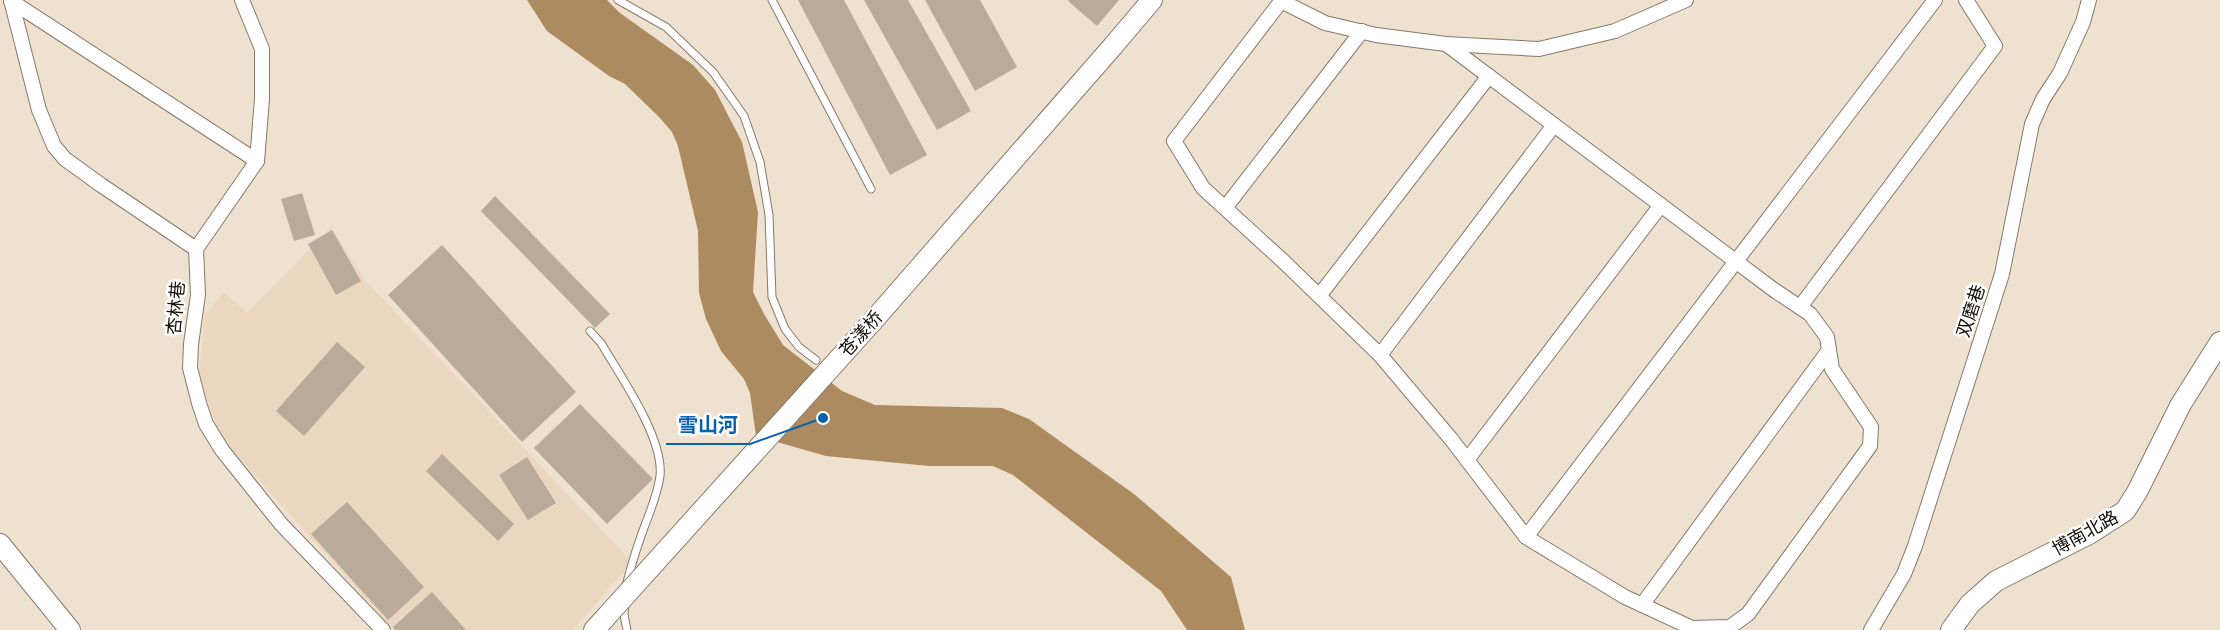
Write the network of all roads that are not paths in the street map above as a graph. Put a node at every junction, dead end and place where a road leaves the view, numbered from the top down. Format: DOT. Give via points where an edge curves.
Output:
graph roads {
  1 [pos="243,0"];
  2 [pos="618,0"];
  3 [pos="772,0"];
  4 [pos="1152,0"];
  5 [pos="1686,0"];
  6 [pos="1935,0"];
  7 [pos="1966,0"];
  8 [pos="2089,0"];
  9 [pos="11,1"];
  10 [pos="1281,1"];
  11 [pos="1362,32"];
  12 [pos="1446,44"];
  13 [pos="1489,76"];
  14 [pos="1554,125"];
  15 [pos="257,161"];
  16 [pos="871,189"];
  17 [pos="1661,205"];
  18 [pos="1225,208"];
  19 [pos="196,249"];
  20 [pos="1736,261"];
  21 [pos="1319,296"];
  22 [pos="1800,308"];
  23 [pos="590,331"];
  24 [pos="2220,342"];
  25 [pos="1829,350"];
  26 [pos="1380,355"];
  27 [pos="816,360"];
  28 [pos="1467,460"];
  29 [pos="1526,537"];
  30 [pos="0,544"];
  31 [pos="1642,605"];
  32 [pos="599,624"];
  33 [pos="70,630"];
  34 [pos="383,630"];
  35 [pos="627,630"];
  36 [pos="1871,630"];
  37 [pos="1951,630"];
  1 -- 15 [label="street" via="262,49"];
  2 -- 27 [label="lane" via="666,27 713,72 744,116 760,162 769,215 772,297 785,329"];
  3 -- 16 [label="lane"];
  4 -- 32 [label="main road, 苍漾桥, bridge" via="872,322"];
  5 -- 12 [label="street" via="1615,31 1539,49"];
  6 -- 20 [label="street"];
  7 -- 22 [label="street" via="1995,46"];
  8 -- 36 [label="street, 双磨巷" via="2060,73 2032,124 2002,274 1915,546 1904,574"];
  9 -- 15 [label="street"];
  9 -- 19 [label="street" via="39,110 54,146 65,159"];
  10 -- 11 [label="street" via="1325,23"];
  10 -- 18 [label="street" via="1174,141 1203,188"];
  11 -- 12 [label="street"];
  11 -- 18 [label="street"];
  12 -- 13 [label="street"];
  13 -- 14 [label="street"];
  13 -- 21 [label="street"];
  14 -- 17 [label="street"];
  14 -- 26 [label="street"];
  15 -- 19 [label="street"];
  17 -- 20 [label="street"];
  17 -- 28 [label="street"];
  18 -- 21 [label="street"];
  19 -- 34 [label="street, 杏林巷" via="198,294 190,368 206,424 281,524"];
  20 -- 22 [label="street"];
  20 -- 29 [label="street"];
  21 -- 26 [label="street"];
  22 -- 25 [label="street" via="1810,314 1827,337"];
  23 -- 35 [label="lane" via="602,343 651,431 660,456 653,504 626,585"];
  24 -- 37 [label="main road, 博南北路" via="2181,404 2125,511 2089,534 1996,581 1970,604"];
  25 -- 31 [label="street"];
  25 -- 31 [label="street" via="1832,369 1871,427 1870,446 1748,614 1730,627 1692,628"];
  26 -- 28 [label="street"];
  28 -- 29 [label="street"];
  29 -- 31 [label="street"];
  30 -- 33 [label="main road"];
}
